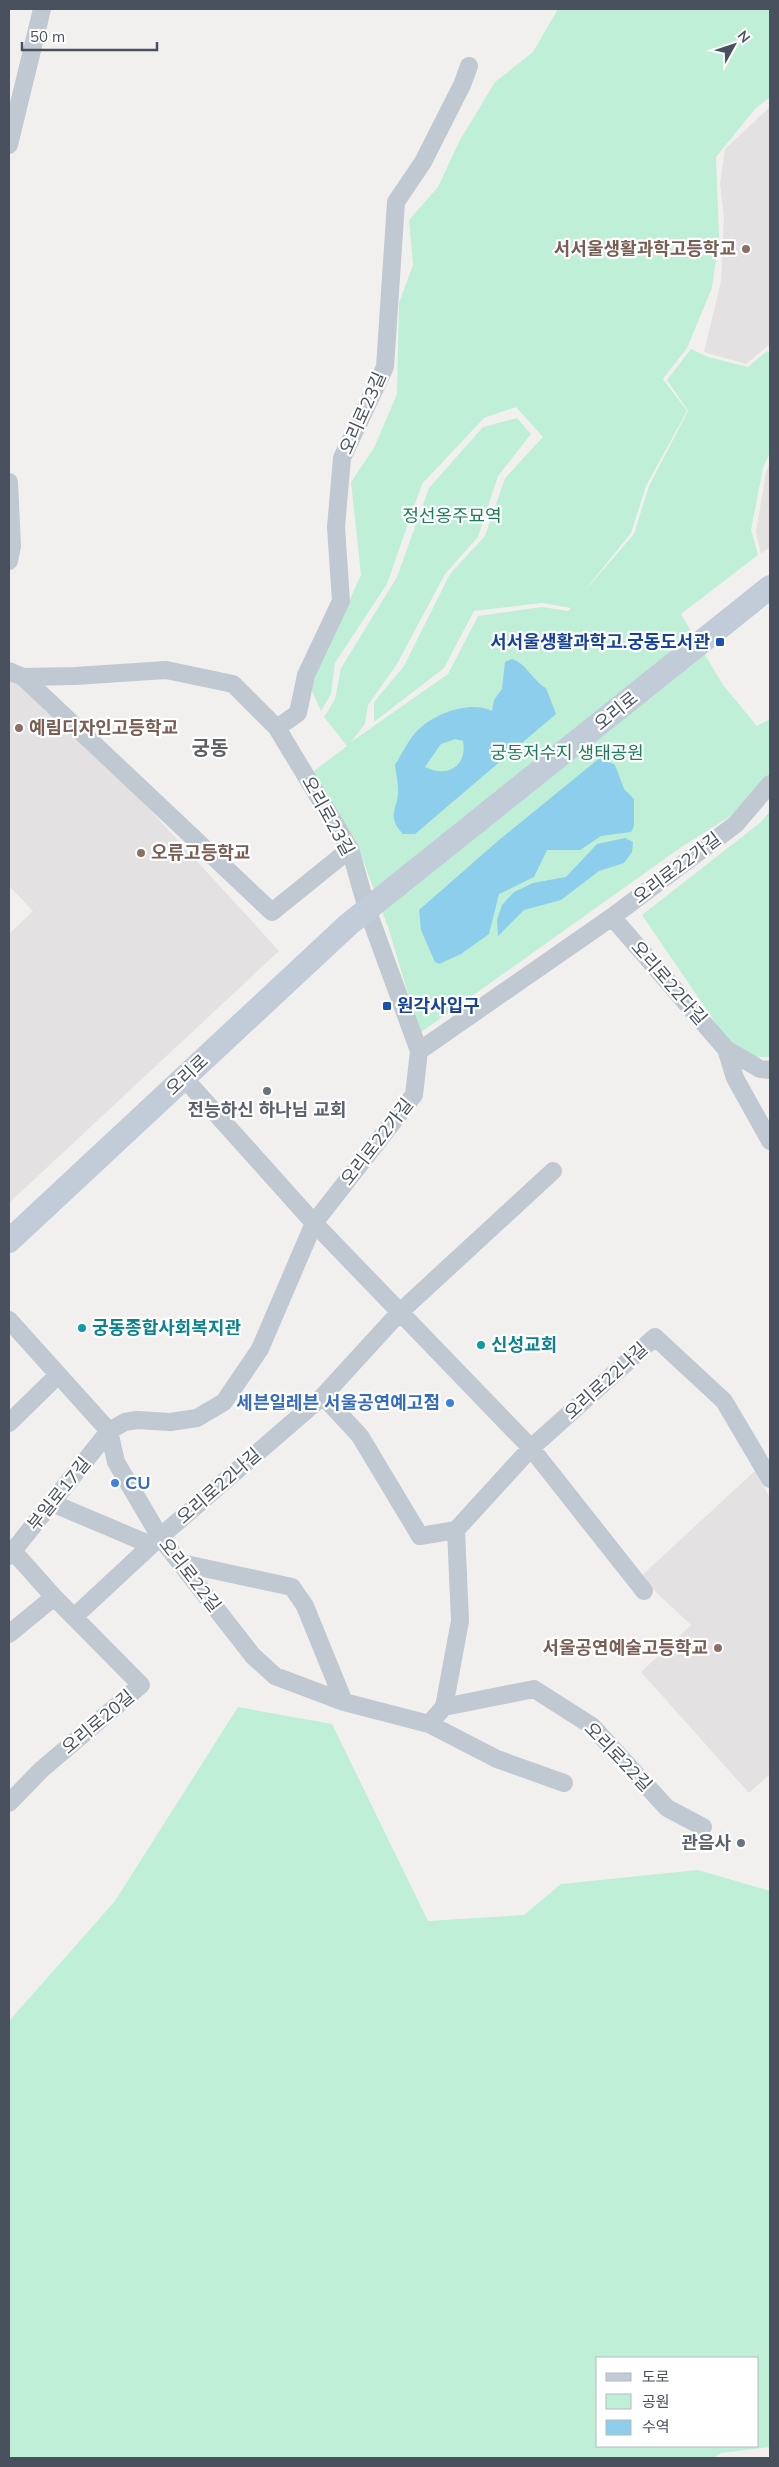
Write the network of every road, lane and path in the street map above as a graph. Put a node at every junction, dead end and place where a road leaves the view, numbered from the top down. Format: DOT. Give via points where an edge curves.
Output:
graph roads {
  1 [pos="42,9"];
  2 [pos="468,66"];
  3 [pos="9,145"];
  4 [pos="9,482"];
  5 [pos="9,561"];
  6 [pos="770,587"];
  7 [pos="16,674"];
  8 [pos="277,728"];
  9 [pos="770,784"];
  10 [pos="350,849"];
  11 [pos="367,910"];
  12 [pos="612,917"];
  13 [pos="726,1049"];
  14 [pos="419,1052"];
  15 [pos="770,1070"];
  16 [pos="184,1078"];
  17 [pos="770,1141"];
  18 [pos="553,1171"];
  19 [pos="314,1223"];
  20 [pos="9,1242"];
  21 [pos="400,1312"];
  22 [pos="9,1320"];
  23 [pos="58,1375"];
  24 [pos="323,1396"];
  25 [pos="9,1423"];
  26 [pos="109,1431"];
  27 [pos="531,1448"];
  28 [pos="770,1479"];
  29 [pos="52,1503"];
  30 [pos="456,1530"];
  31 [pos="156,1541"];
  32 [pos="11,1554"];
  33 [pos="181,1563"];
  34 [pos="644,1591"];
  35 [pos="54,1597"];
  36 [pos="74,1617"];
  37 [pos="9,1634"];
  38 [pos="344,1702"];
  39 [pos="444,1707"];
  40 [pos="429,1724"];
  41 [pos="564,1783"];
  42 [pos="9,1803"];
  43 [pos="703,1827"];
  1 -- 3 [label="street"];
  2 -- 8 [label="street, 오리로23길" via="462,85 423,162 396,202 385,367 342,458 336,527 341,601 306,675 298,713"];
  4 -- 5 [label="street" via="12,546"];
  6 -- 11 [label="main road, 오리로"];
  7 -- 8 [label="street, 오리로23길" via="75,676 166,670 233,684"];
  7 -- 10 [label="street" via="272,912"];
  8 -- 10 [label="street, 오리로23길"];
  9 -- 12 [label="street, 오리로22가길" via="736,824"];
  10 -- 11 [label="street, 오리로23길"];
  11 -- 14 [label="street"];
  11 -- 16 [label="main road, 오리로"];
  12 -- 13 [label="street, 오리로22다길"];
  12 -- 14 [label="street, 오리로22가길"];
  13 -- 15 [label="street, 오리로22다길" via="760,1070"];
  13 -- 17 [label="street, 오리로22다길" via="736,1078"];
  14 -- 19 [label="street, 오리로22가길" via="414,1095"];
  16 -- 19 [label="street"];
  16 -- 20 [label="main road, 오리로"];
  18 -- 21 [label="street, 오리로22나길"];
  19 -- 21 [label="street"];
  19 -- 26 [label="street, 오리로22가길" via="260,1349 224,1402 196,1418 170,1422 137,1420 125,1422"];
  21 -- 24 [label="street, 오리로22나길"];
  21 -- 27 [label="street"];
  22 -- 23 [label="street, 오리로22길"];
  23 -- 25 [label="street"];
  23 -- 26 [label="street, 오리로22길"];
  24 -- 30 [label="street" via="360,1436 420,1536"];
  24 -- 31 [label="street, 오리로22나길"];
  26 -- 29 [label="street, 부일로17길"];
  26 -- 31 [label="street, 오리로22길" via="116,1462"];
  27 -- 28 [label="street, 오리로22나길" via="655,1337 724,1401"];
  27 -- 30 [label="street, 오리로22나길"];
  27 -- 34 [label="street"];
  29 -- 31 [label="street"];
  29 -- 32 [label="street, 부일로17길"];
  30 -- 39 [label="street" via="460,1621"];
  31 -- 33 [label="street, 오리로22길"];
  31 -- 36 [label="street, 오리로22나길"];
  32 -- 35 [label="street, 오리로20길"];
  33 -- 38 [label="street, 오리로22길" via="253,1656 275,1676"];
  33 -- 38 [label="street" via="292,1587 305,1606"];
  35 -- 36 [label="street, 오리로20길"];
  35 -- 37 [label="street"];
  36 -- 42 [label="street, 오리로20길" via="141,1685 41,1770"];
  38 -- 40 [label="street, 오리로22길"];
  39 -- 40 [label="street"];
  39 -- 43 [label="street, 오리로22길" via="534,1689 592,1726 668,1808"];
  40 -- 41 [label="street, 오리로22길" via="497,1759"];
}
